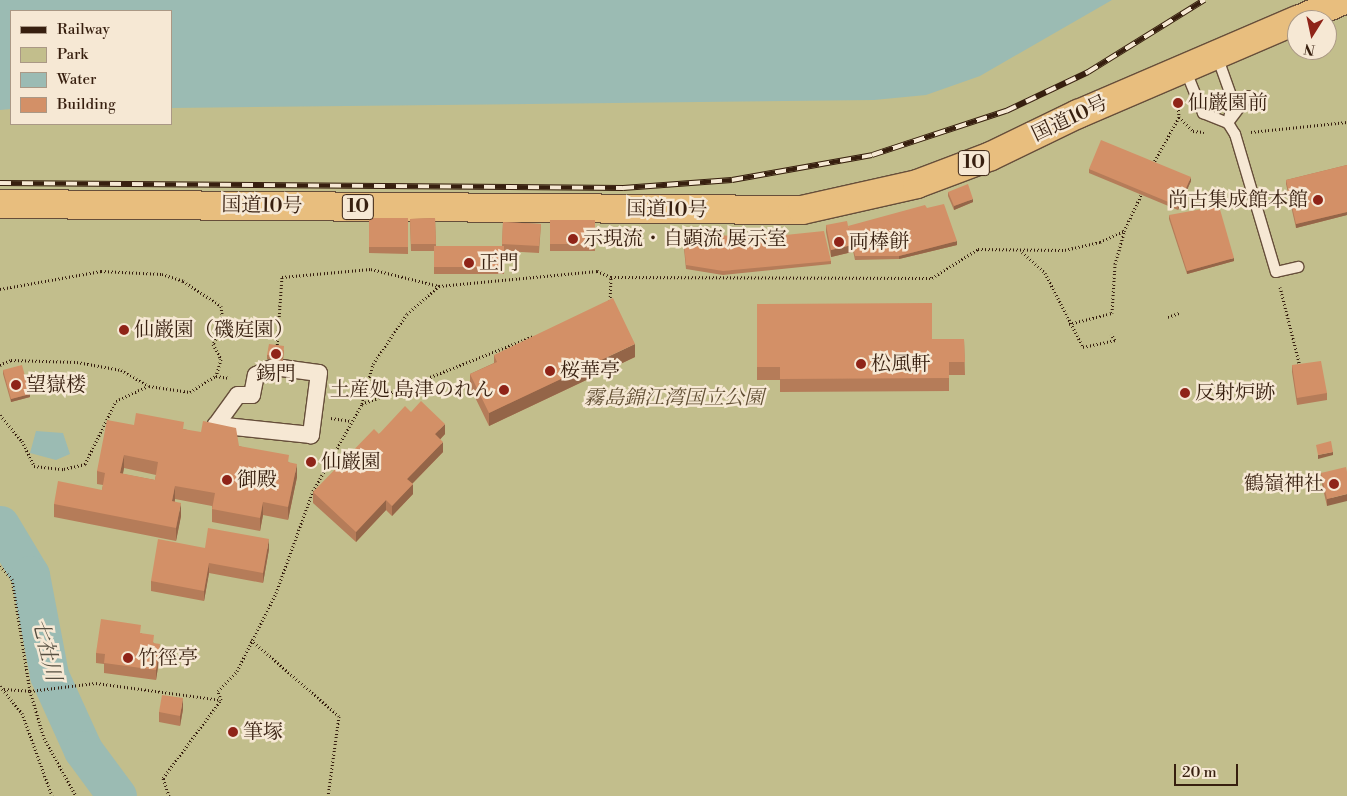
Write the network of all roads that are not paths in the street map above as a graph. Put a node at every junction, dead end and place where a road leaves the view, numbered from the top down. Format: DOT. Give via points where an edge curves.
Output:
graph roads {
  1 [pos="1344,0"];
  2 [pos="1321,10"];
  3 [pos="1287,25"];
  4 [pos="1217,56"];
  5 [pos="1184,68"];
  6 [pos="1248,96"];
  7 [pos="1228,123"];
  8 [pos="0,204"];
  9 [pos="1298,268"];
  10 [pos="274,367"];
  1 -- 2 [label="highway, 国道10号 / 10"];
  3 -- 4 [label="highway, 国道10号 / 10"];
  4 -- 5 [label="highway, 国道10号 / 10"];
  4 -- 7 [label="lane" via="1233,101"];
  5 -- 7 [label="lane" via="1203,113"];
  5 -- 8 [label="highway, 国道10号 / 10" via="991,156 878,194 802,210"];
  6 -- 7 [label="lane"];
  7 -- 9 [label="lane" via="1276,272"];
  10 -- 10 [label="street" via="319,373 311,435 216,425 238,395 252,395 256,375"];
}
